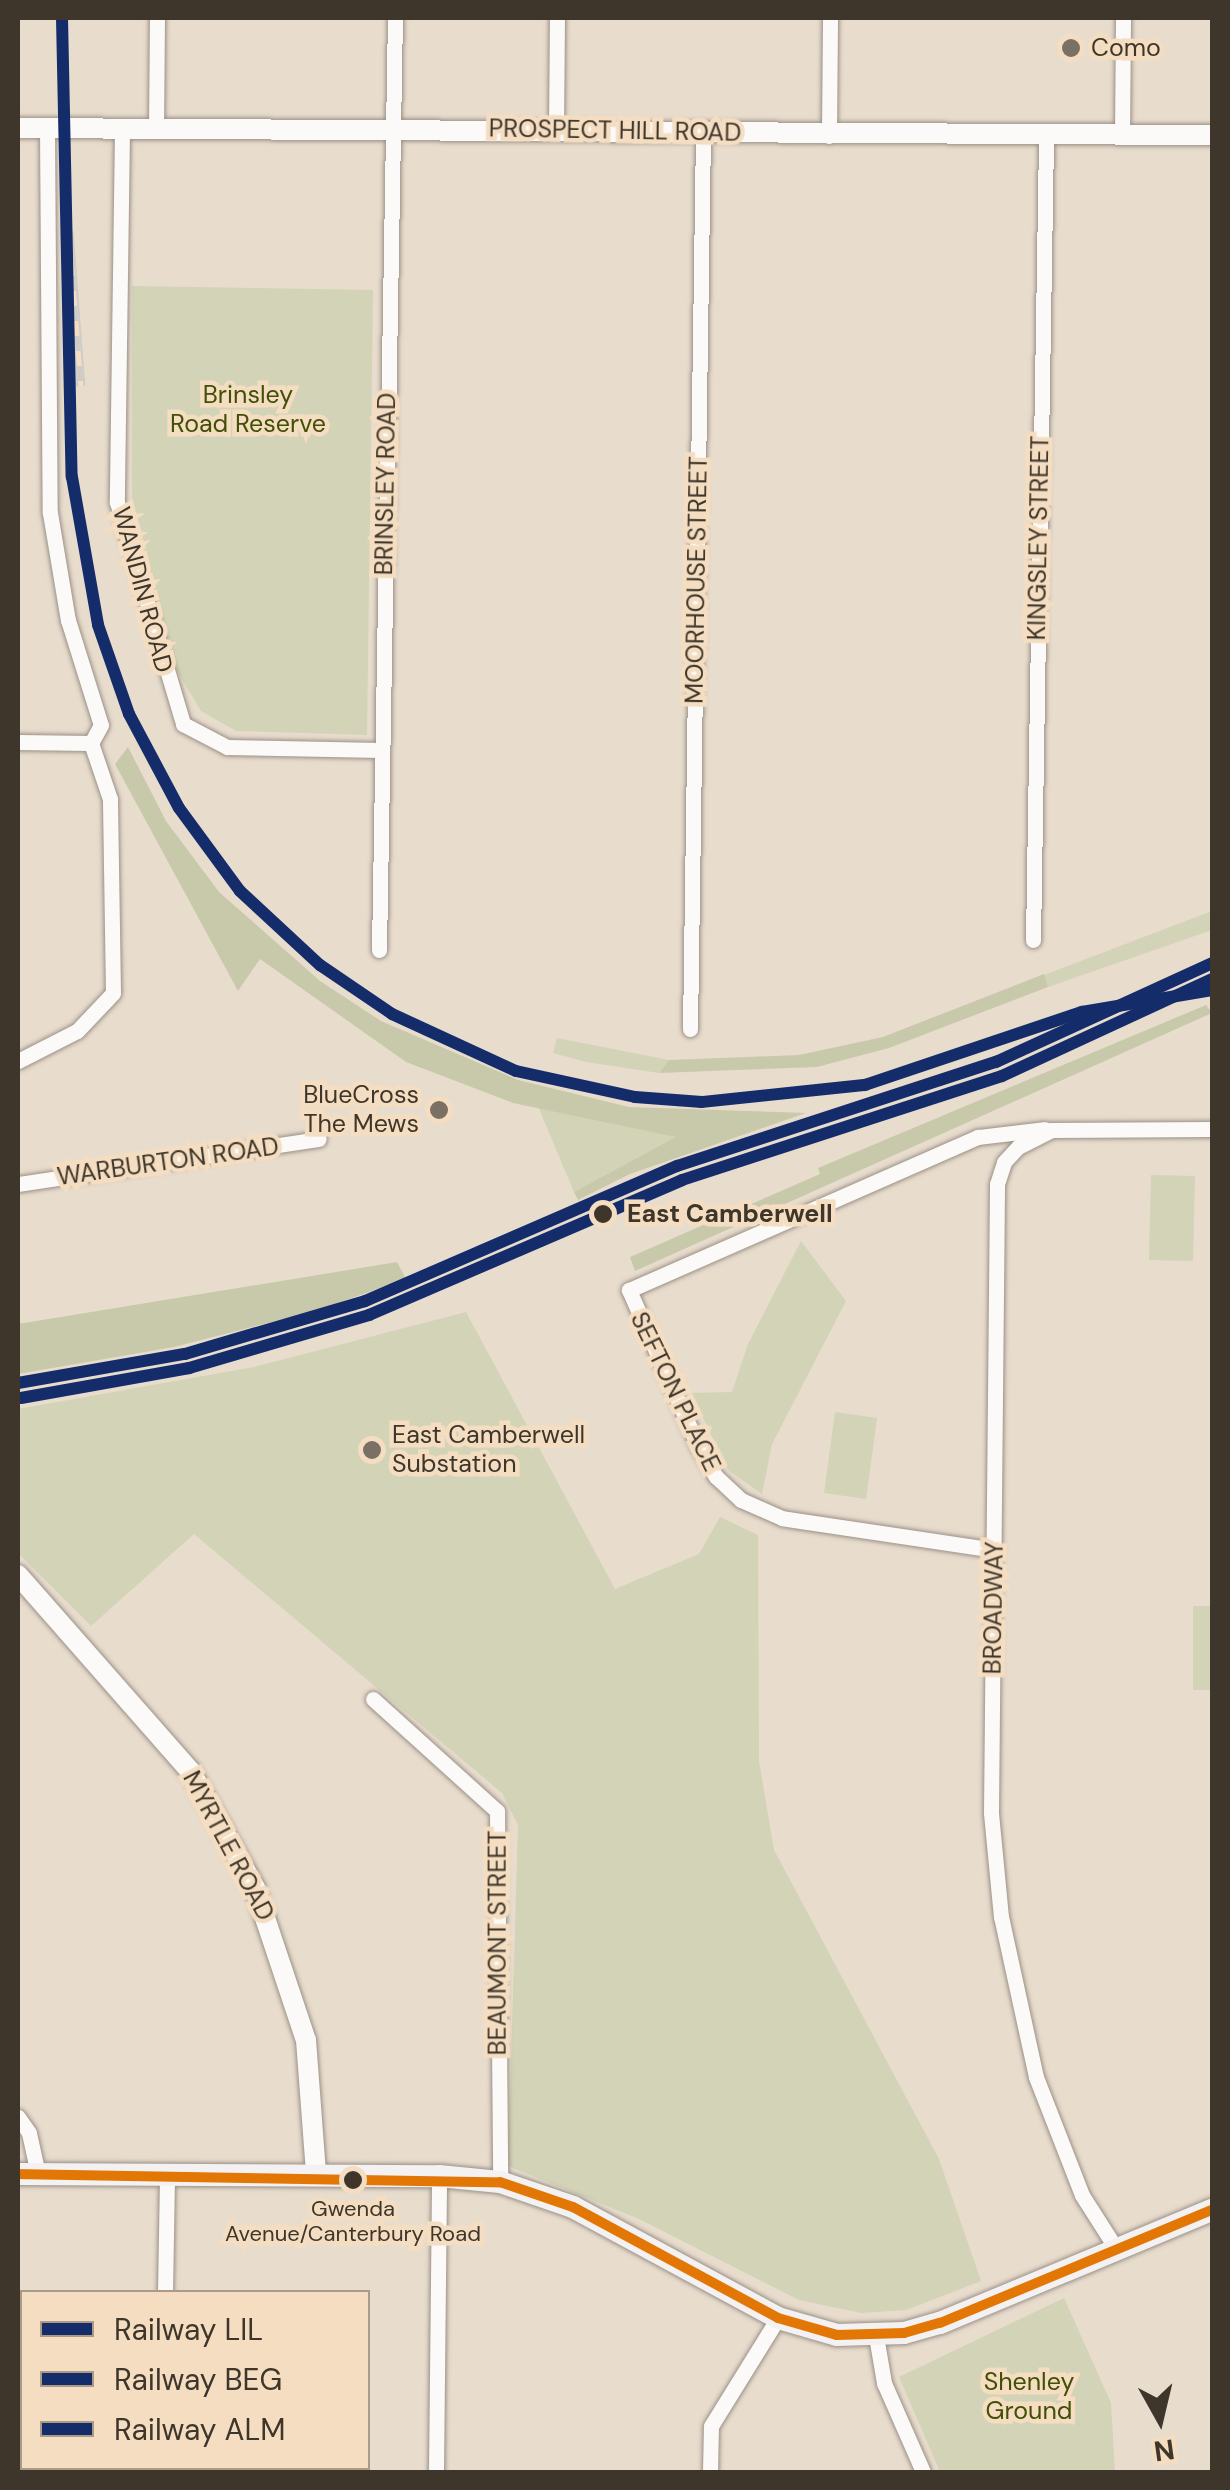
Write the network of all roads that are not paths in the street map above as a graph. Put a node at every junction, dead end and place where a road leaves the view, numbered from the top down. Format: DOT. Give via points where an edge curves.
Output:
graph roads {
  1 [pos="157,18"];
  2 [pos="394,18"];
  3 [pos="557,18"];
  4 [pos="830,18"];
  5 [pos="1123,18"];
  6 [pos="18,128"];
  7 [pos="393,128"];
  8 [pos="47,129"];
  9 [pos="122,130"];
  10 [pos="556,130"];
  11 [pos="703,130"];
  12 [pos="156,131"];
  13 [pos="1122,135"];
  14 [pos="1212,135"];
  15 [pos="828,136"];
  16 [pos="1046,136"];
  17 [pos="18,742"];
  18 [pos="91,743"];
  19 [pos="381,750"];
  20 [pos="1034,940"];
  21 [pos="378,950"];
  22 [pos="690,1029"];
  23 [pos="18,1061"];
  24 [pos="1212,1129"];
  25 [pos="1052,1130"];
  26 [pos="319,1140"];
  27 [pos="18,1184"];
  28 [pos="995,1550"];
  29 [pos="18,1576"];
  30 [pos="373,1699"];
  31 [pos="18,2117"];
  32 [pos="28,2174"];
  33 [pos="167,2174"];
  34 [pos="316,2174"];
  35 [pos="440,2176"];
  36 [pos="500,2182"];
  37 [pos="1212,2210"];
  38 [pos="1117,2250"];
  39 [pos="165,2290"];
  40 [pos="778,2318"];
  41 [pos="876,2336"];
  42 [pos="436,2472"];
  43 [pos="710,2472"];
  44 [pos="923,2472"];
  1 -- 12 [label="street"];
  2 -- 7 [label="street, BRINSLEY ROAD"];
  3 -- 10 [label="street"];
  4 -- 15 [label="street"];
  5 -- 13 [label="street"];
  6 -- 8 [label="street, PROSPECT HILL ROAD"];
  7 -- 10 [label="street, PROSPECT HILL ROAD"];
  7 -- 12 [label="street, PROSPECT HILL ROAD"];
  7 -- 19 [label="street, BRINSLEY ROAD"];
  8 -- 9 [label="street, PROSPECT HILL ROAD"];
  8 -- 18 [label="street" via="50,514 68,620 101,725"];
  9 -- 12 [label="street, PROSPECT HILL ROAD"];
  9 -- 19 [label="street, WANDIN ROAD" via="116,502 184,724 227,746"];
  10 -- 11 [label="street, PROSPECT HILL ROAD"];
  11 -- 15 [label="street, PROSPECT HILL ROAD"];
  11 -- 22 [label="street, MOORHOUSE STREET"];
  13 -- 14 [label="street, PROSPECT HILL ROAD"];
  13 -- 16 [label="street, PROSPECT HILL ROAD"];
  15 -- 16 [label="street, PROSPECT HILL ROAD"];
  16 -- 20 [label="street, KINGSLEY STREET"];
  17 -- 18 [label="street"];
  18 -- 23 [label="street" via="110,800 112,994 77,1030"];
  19 -- 21 [label="street, BRINSLEY ROAD"];
  24 -- 25 [label="street"];
  25 -- 28 [label="street, BROADWAY" via="1018,1146 998,1184"];
  25 -- 28 [label="street, SEFTON PLACE" via="978,1137 629,1290 699,1448 740,1500 782,1518"];
  26 -- 27 [label="street, WARBURTON ROAD"];
  28 -- 38 [label="street, BROADWAY" via="992,1812 1001,1916 1036,2077 1082,2195"];
  29 -- 34 [label="street, MYRTLE ROAD" via="192,1772 255,1888 282,1952 306,2040"];
  30 -- 36 [label="street, BEAUMONT STREET" via="497,1812"];
  31 -- 32 [label="street" via="29,2133"];
  32 -- 33 [label="main road"];
  33 -- 34 [label="main road"];
  33 -- 39 [label="street"];
  34 -- 35 [label="main road"];
  35 -- 36 [label="main road"];
  35 -- 42 [label="street"];
  36 -- 40 [label="main road" via="573,2208"];
  37 -- 38 [label="main road"];
  38 -- 41 [label="main road" via="940,2323"];
  40 -- 41 [label="main road" via="838,2335"];
  40 -- 43 [label="street" via="711,2426"];
  41 -- 44 [label="street" via="884,2383"];
}
